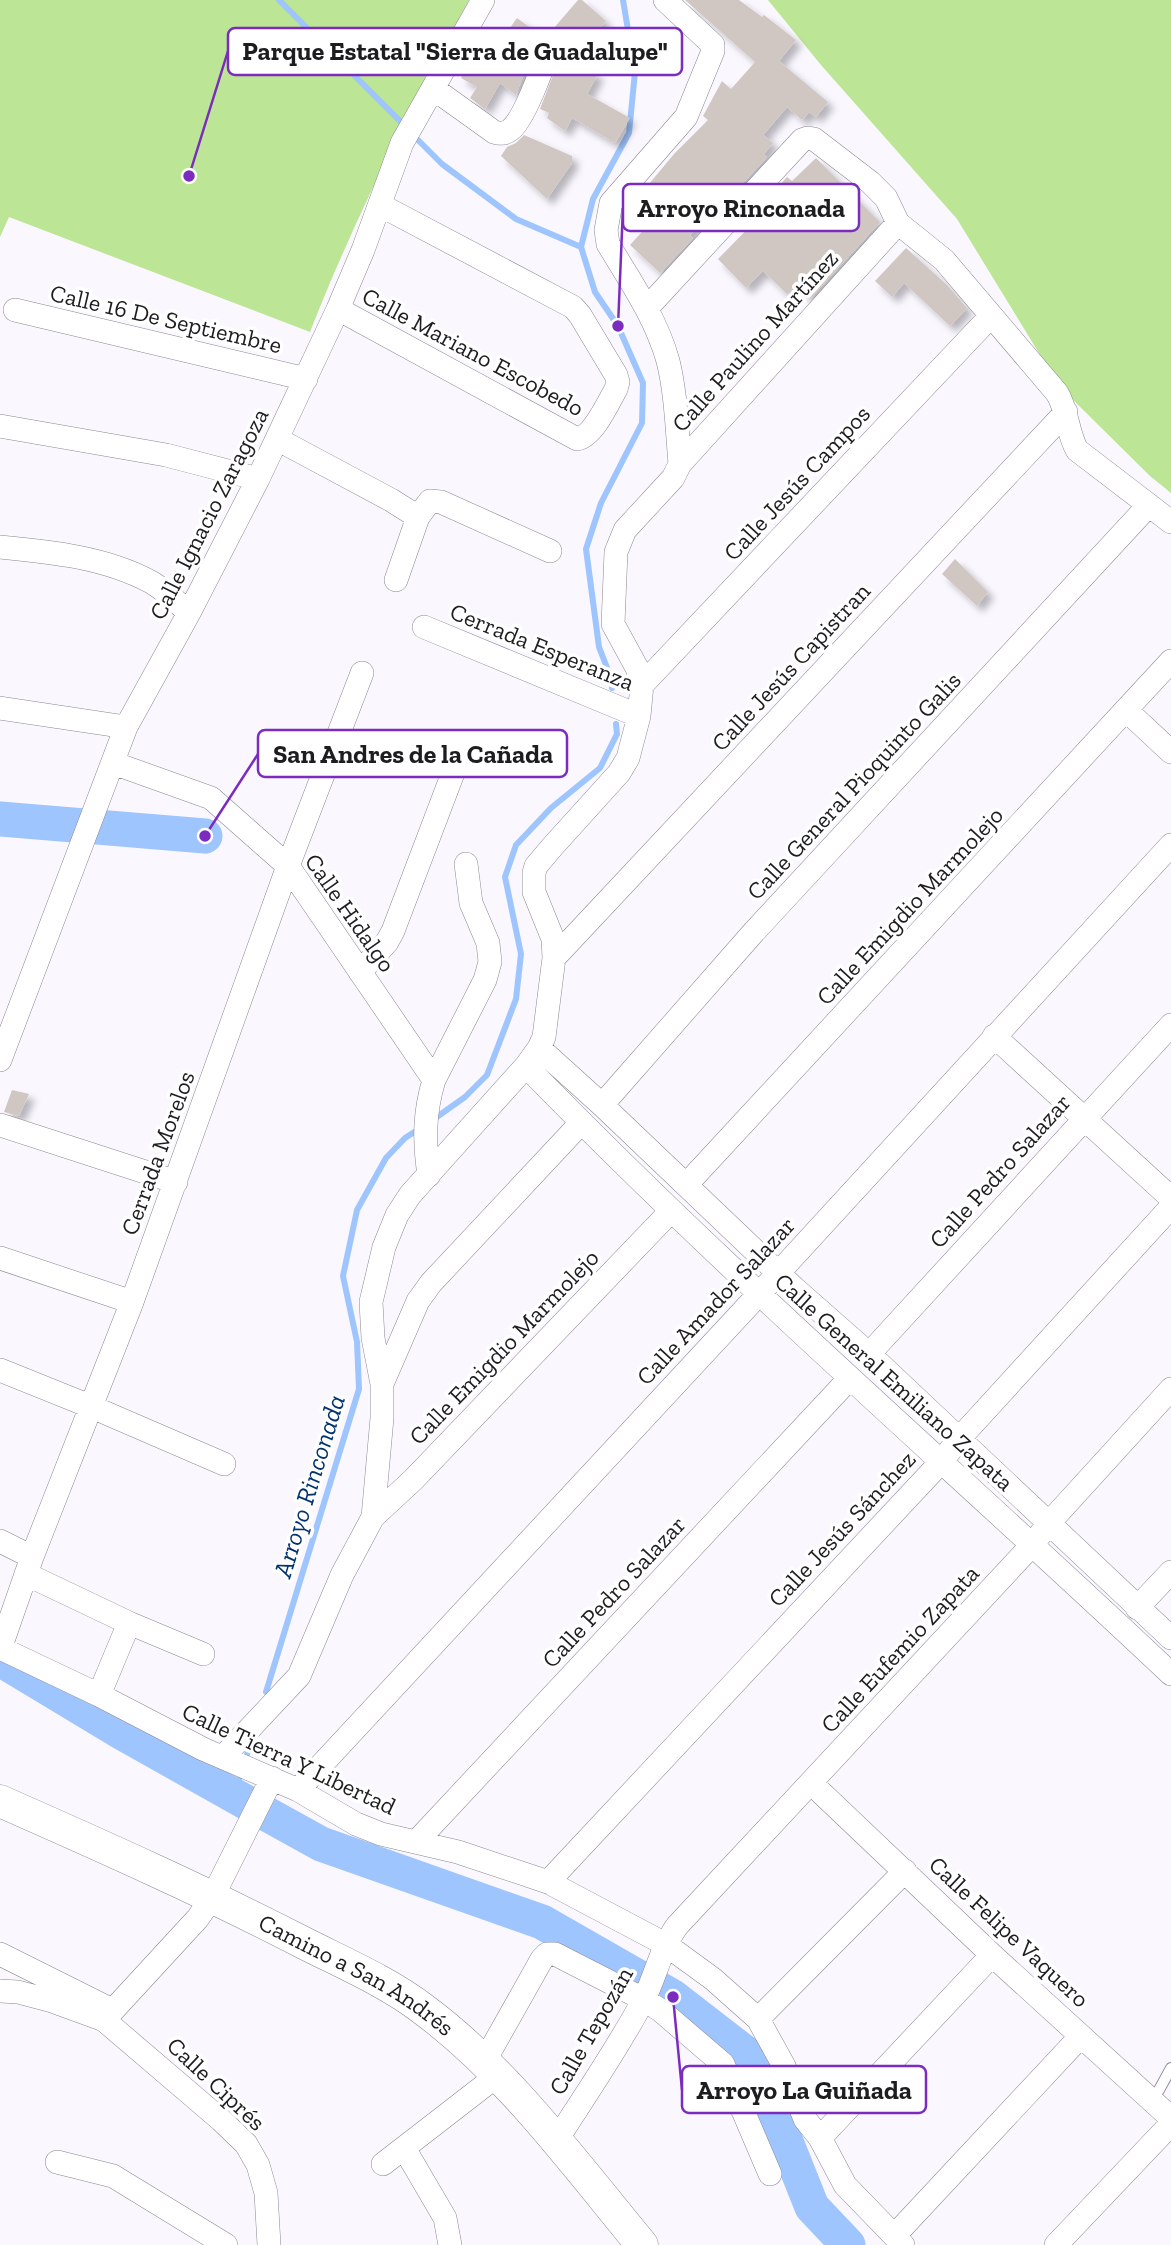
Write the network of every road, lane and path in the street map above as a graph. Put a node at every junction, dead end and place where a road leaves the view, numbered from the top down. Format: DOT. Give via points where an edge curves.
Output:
graph roads {
  1 [pos="483,0"];
  2 [pos="665,0"];
  3 [pos="548,50"];
  4 [pos="433,89"];
  5 [pos="380,205"];
  6 [pos="898,223"];
  7 [pos="647,308"];
  8 [pos="338,309"];
  9 [pos="15,310"];
  10 [pos="990,317"];
  11 [pos="306,379"];
  12 [pos="1066,412"];
  13 [pos="0,426"];
  14 [pos="277,439"];
  15 [pos="680,464"];
  16 [pos="258,479"];
  17 [pos="1149,505"];
  18 [pos="418,517"];
  19 [pos="1171,522"];
  20 [pos="0,547"];
  21 [pos="550,551"];
  22 [pos="396,580"];
  23 [pos="189,613"];
  24 [pos="424,627"];
  25 [pos="1171,661"];
  26 [pos="362,673"];
  27 [pos="642,685"];
  28 [pos="0,708"];
  29 [pos="1127,710"];
  30 [pos="639,716"];
  31 [pos="126,727"];
  32 [pos="461,752"];
  33 [pos="1171,752"];
  34 [pos="113,763"];
  35 [pos="1171,845"];
  36 [pos="466,864"];
  37 [pos="288,866"];
  38 [pos="554,958"];
  39 [pos="360,972"];
  40 [pos="1171,1025"];
  41 [pos="994,1036"];
  42 [pos="533,1057"];
  43 [pos="0,1060"];
  44 [pos="434,1080"];
  45 [pos="602,1105"];
  46 [pos="1084,1117"];
  47 [pos="581,1123"];
  48 [pos="0,1125"];
  49 [pos="429,1175"];
  50 [pos="176,1182"];
  51 [pos="685,1185"];
  52 [pos="1171,1198"];
  53 [pos="1171,1207"];
  54 [pos="671,1211"];
  55 [pos="0,1258"];
  56 [pos="779,1272"];
  57 [pos="759,1294"];
  58 [pos="132,1302"];
  59 [pos="869,1354"];
  60 [pos="0,1370"];
  61 [pos="850,1378"];
  62 [pos="382,1384"];
  63 [pos="1171,1389"];
  64 [pos="92,1407"];
  65 [pos="958,1440"];
  66 [pos="942,1461"];
  67 [pos="224,1464"];
  68 [pos="373,1517"];
  69 [pos="1048,1524"];
  70 [pos="0,1541"];
  71 [pos="1033,1544"];
  72 [pos="29,1565"];
  73 [pos="1171,1572"];
  74 [pos="1137,1608"];
  75 [pos="129,1623"];
  76 [pos="1171,1639"];
  77 [pos="0,1649"];
  78 [pos="203,1654"];
  79 [pos="1171,1674"];
  80 [pos="99,1695"];
  81 [pos="223,1757"];
  82 [pos="272,1778"];
  83 [pos="811,1783"];
  84 [pos="298,1790"];
  85 [pos="0,1801"];
  86 [pos="416,1842"];
  87 [pos="905,1871"];
  88 [pos="548,1882"];
  89 [pos="213,1896"];
  90 [pos="0,1954"];
  91 [pos="662,1954"];
  92 [pos="992,1955"];
  93 [pos="0,1991"];
  94 [pos="645,1996"];
  95 [pos="108,2015"];
  96 [pos="758,2019"];
  97 [pos="1081,2036"];
  98 [pos="1171,2068"];
  99 [pos="491,2069"];
  100 [pos="1150,2099"];
  101 [pos="1171,2118"];
  102 [pos="1171,2124"];
  103 [pos="820,2138"];
  104 [pos="556,2141"];
  105 [pos="404,2148"];
  106 [pos="57,2162"];
  107 [pos="383,2164"];
  108 [pos="770,2174"];
  109 [pos="899,2240"];
  110 [pos="226,2245"];
  111 [pos="269,2245"];
  112 [pos="450,2245"];
  113 [pos="642,2245"];
  114 [pos="1056,2245"];
  1 -- 4 [label="street, Calle Ignacio Zaragoza"];
  2 -- 7 [label="street" via="714,48 685,117 610,206 608,244"];
  3 -- 4 [label="street" via="538,81 513,128 505,132 494,132"];
  4 -- 5 [label="street, Calle Ignacio Zaragoza" via="402,143"];
  5 -- 8 [label="street, Calle Ignacio Zaragoza"];
  5 -- 8 [label="street, Calle Mariano Escobedo" via="564,301 580,315 616,375 616,389 589,433 583,439 570,437"];
  6 -- 7 [label="street" via="886,198 870,182 814,139 802,140"];
  6 -- 10 [label="street" via="944,260"];
  6 -- 15 [label="street, Calle Paulino Martínez"];
  7 -- 15 [label="street" via="668,362"];
  8 -- 11 [label="street, Calle Ignacio Zaragoza"];
  9 -- 11 [label="street, Calle 16 De Septiembre"];
  10 -- 12 [label="street" via="1057,393"];
  10 -- 27 [label="street, Calle Jesús Campos"];
  11 -- 14 [label="street, Calle Ignacio Zaragoza"];
  12 -- 17 [label="street" via="1077,450"];
  12 -- 38 [label="street, Calle Jesús Capistran"];
  13 -- 16 [label="street" via="166,455"];
  14 -- 16 [label="street, Calle Ignacio Zaragoza"];
  14 -- 18 [label="street"];
  15 -- 27 [label="street, Calle Paulino Martínez" via="673,478 625,530 616,552 613,624"];
  16 -- 23 [label="street, Calle Ignacio Zaragoza"];
  17 -- 19 [label="street"];
  17 -- 45 [label="street, Calle General Pioquinto Galis" via="752,934"];
  18 -- 21 [label="street" via="428,503 441,502"];
  18 -- 22 [label="street"];
  20 -- 23 [label="street" via="125,569 154,584"];
  23 -- 31 [label="street, Calle Ignacio Zaragoza"];
  24 -- 30 [label="street, Cerrada Esperanza"];
  25 -- 29 [label="street, Calle Emigdio Marmolejo"];
  26 -- 37 [label="street, Cerrada Morelos"];
  27 -- 30 [label="street"];
  28 -- 31 [label="street"];
  29 -- 33 [label="street"];
  29 -- 51 [label="street, Calle Emigdio Marmolejo"];
  30 -- 38 [label="street" via="624,767 536,866 534,892 553,939"];
  31 -- 34 [label="street, Calle Ignacio Zaragoza"];
  32 -- 39 [label="street" via="393,931"];
  34 -- 37 [label="street, Calle Hidalgo" via="211,798"];
  34 -- 43 [label="street, Calle Ignacio Zaragoza"];
  35 -- 41 [label="street, Calle Amador Salazar"];
  36 -- 44 [label="street" via="471,903 491,962"];
  37 -- 39 [label="street, Calle Hidalgo"];
  37 -- 50 [label="street, Cerrada Morelos"];
  38 -- 42 [label="street" via="550,1000"];
  39 -- 44 [label="street, Calle Hidalgo"];
  40 -- 46 [label="street, Calle Pedro Salazar"];
  41 -- 46 [label="street"];
  41 -- 56 [label="street, Calle Amador Salazar"];
  42 -- 45 [label="street, Calle General Emiliano Zapata"];
  42 -- 47 [label="street, Calle General Emiliano Zapata"];
  42 -- 49 [label="street"];
  44 -- 49 [label="street" via="425,1115"];
  45 -- 51 [label="street, Calle General Emiliano Zapata"];
  46 -- 52 [label="street"];
  46 -- 59 [label="street, Calle Pedro Salazar"];
  47 -- 54 [label="street, Calle General Emiliano Zapata"];
  47 -- 62 [label="street" via="431,1283 413,1312"];
  48 -- 50 [label="street"];
  49 -- 62 [label="street" via="397,1214 373,1287 373,1338"];
  50 -- 58 [label="street, Cerrada Morelos"];
  51 -- 56 [label="street, Calle General Emiliano Zapata"];
  53 -- 65 [label="street, Calle Jesús Sánchez"];
  54 -- 57 [label="street, Calle General Emiliano Zapata"];
  54 -- 68 [label="street, Calle Emigdio Marmolejo"];
  55 -- 58 [label="street"];
  56 -- 57 [label="street, Calle Amador Salazar"];
  56 -- 59 [label="street, Calle General Emiliano Zapata"];
  57 -- 61 [label="street, Calle General Emiliano Zapata"];
  57 -- 84 [label="street, Calle Amador Salazar"];
  58 -- 64 [label="street, Cerrada Morelos"];
  59 -- 65 [label="street, Calle General Emiliano Zapata"];
  60 -- 64 [label="street"];
  61 -- 66 [label="street, Calle General Emiliano Zapata"];
  61 -- 86 [label="street, Calle Pedro Salazar"];
  62 -- 68 [label="street"];
  63 -- 69 [label="street, Calle Eufemio Zapata"];
  64 -- 67 [label="street"];
  64 -- 72 [label="street, Cerrada Morelos"];
  65 -- 66 [label="street, Calle Jesús Sánchez"];
  65 -- 69 [label="street, Calle General Emiliano Zapata"];
  66 -- 71 [label="street, Calle General Emiliano Zapata"];
  66 -- 88 [label="street, Calle Jesús Sánchez"];
  68 -- 81 [label="street" via="342,1575 299,1676"];
  69 -- 71 [label="street, Calle Eufemio Zapata"];
  69 -- 74 [label="street, Calle General Emiliano Zapata"];
  70 -- 72 [label="street"];
  71 -- 79 [label="street, Calle General Emiliano Zapata"];
  71 -- 83 [label="street, Calle Eufemio Zapata"];
  72 -- 75 [label="street"];
  72 -- 77 [label="street, Cerrada Morelos"];
  73 -- 74 [label="street"];
  74 -- 76 [label="street, Calle General Emiliano Zapata"];
  75 -- 78 [label="street"];
  75 -- 80 [label="street"];
  77 -- 80 [label="street, Calle Tierra Y Libertad"];
  80 -- 81 [label="street, Calle Tierra Y Libertad"];
  81 -- 82 [label="street, Calle Tierra Y Libertad"];
  82 -- 84 [label="street, Calle Tierra Y Libertad"];
  82 -- 89 [label="street"];
  83 -- 87 [label="street, Calle Felipe Vaquero"];
  83 -- 91 [label="street, Calle Eufemio Zapata" via="677,1926"];
  84 -- 86 [label="street, Calle Tierra Y Libertad" via="356,1825"];
  85 -- 89 [label="street, Camino a San Andrés"];
  86 -- 88 [label="street, Calle Tierra Y Libertad"];
  87 -- 92 [label="street, Calle Felipe Vaquero"];
  87 -- 96 [label="street"];
  88 -- 91 [label="street, Calle Tierra Y Libertad"];
  89 -- 95 [label="street"];
  89 -- 99 [label="street, Camino a San Andrés" via="401,1993"];
  90 -- 95 [label="street"];
  91 -- 94 [label="street, Calle Tepozán"];
  91 -- 96 [label="street, Calle Tierra Y Libertad" via="713,1979"];
  92 -- 97 [label="street, Calle Felipe Vaquero"];
  92 -- 103 [label="street"];
  93 -- 95 [label="street"];
  94 -- 99 [label="street" via="547,1954"];
  94 -- 104 [label="street, Calle Tepozán"];
  94 -- 108 [label="street" via="723,2064"];
  95 -- 111 [label="street, Calle Ciprés" via="247,2144 266,2193"];
  96 -- 103 [label="street, Calle Tierra Y Libertad" via="805,2119"];
  97 -- 100 [label="street, Calle Felipe Vaquero"];
  97 -- 109 [label="street"];
  98 -- 100 [label="lane"];
  99 -- 104 [label="street, Camino a San Andrés"];
  99 -- 105 [label="street"];
  100 -- 101 [label="street, Calle Felipe Vaquero"];
  102 -- 114 [label="street"];
  103 -- 109 [label="street, Calle Tierra Y Libertad" via="849,2191"];
  104 -- 113 [label="street, Camino a San Andrés"];
  105 -- 107 [label="street"];
  105 -- 112 [label="street" via="445,2218"];
  106 -- 110 [label="street" via="113,2176"];
}
